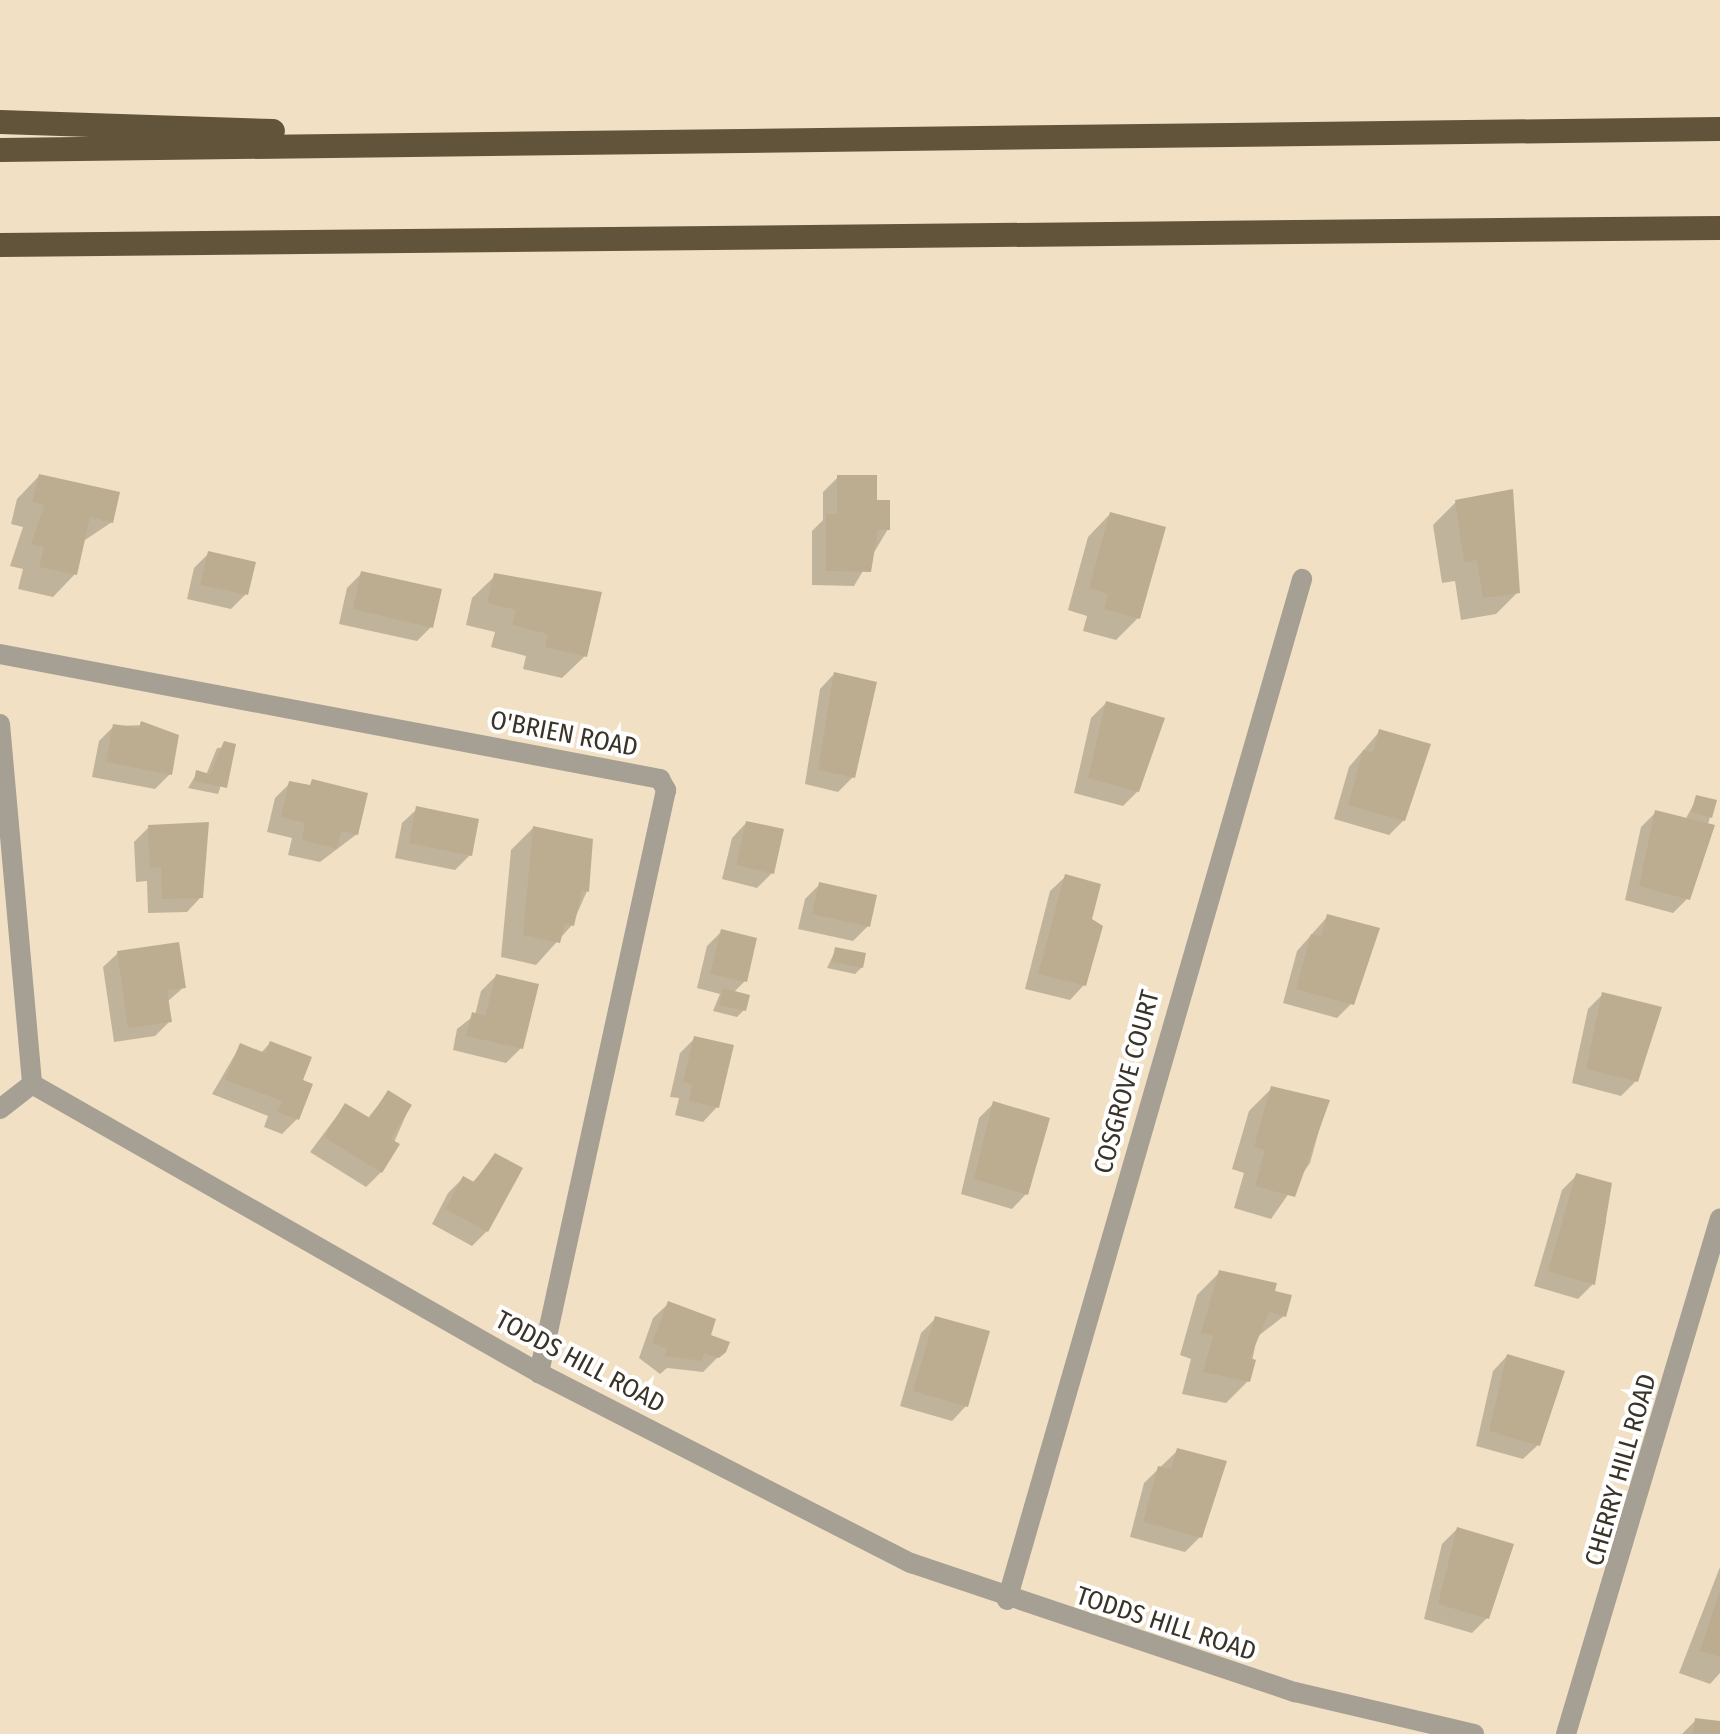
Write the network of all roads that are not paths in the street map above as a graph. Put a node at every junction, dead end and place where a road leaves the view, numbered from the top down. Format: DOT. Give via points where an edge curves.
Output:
graph roads {
  1 [pos="0,122"];
  2 [pos="1720,129"];
  3 [pos="543,142"];
  4 [pos="0,150"];
  5 [pos="1720,228"];
  6 [pos="167,244"];
  7 [pos="0,245"];
  8 [pos="0,253"];
  9 [pos="1302,579"];
  10 [pos="0,654"];
  11 [pos="0,724"];
  12 [pos="32,1084"];
  13 [pos="0,1109"];
  14 [pos="1720,1218"];
  15 [pos="539,1373"];
  16 [pos="1007,1600"];
  17 [pos="1474,1734"];
  18 [pos="1566,1734"];
  1 -- 3 [label="highway"];
  2 -- 3 [label="highway"];
  3 -- 4 [label="highway"];
  5 -- 6 [label="highway"];
  6 -- 7 [label="highway"];
  6 -- 8 [label="highway"];
  9 -- 16 [label="street, COSGROVE COURT"];
  10 -- 15 [label="street, O'BRIEN ROAD" via="660,779 666,790"];
  11 -- 12 [label="street"];
  12 -- 13 [label="street"];
  12 -- 15 [label="street, TODDS HILL ROAD"];
  14 -- 18 [label="street, CHERRY HILL ROAD"];
  15 -- 16 [label="street, TODDS HILL ROAD" via="911,1563"];
  16 -- 17 [label="street, TODDS HILL ROAD" via="1295,1692"];
}
